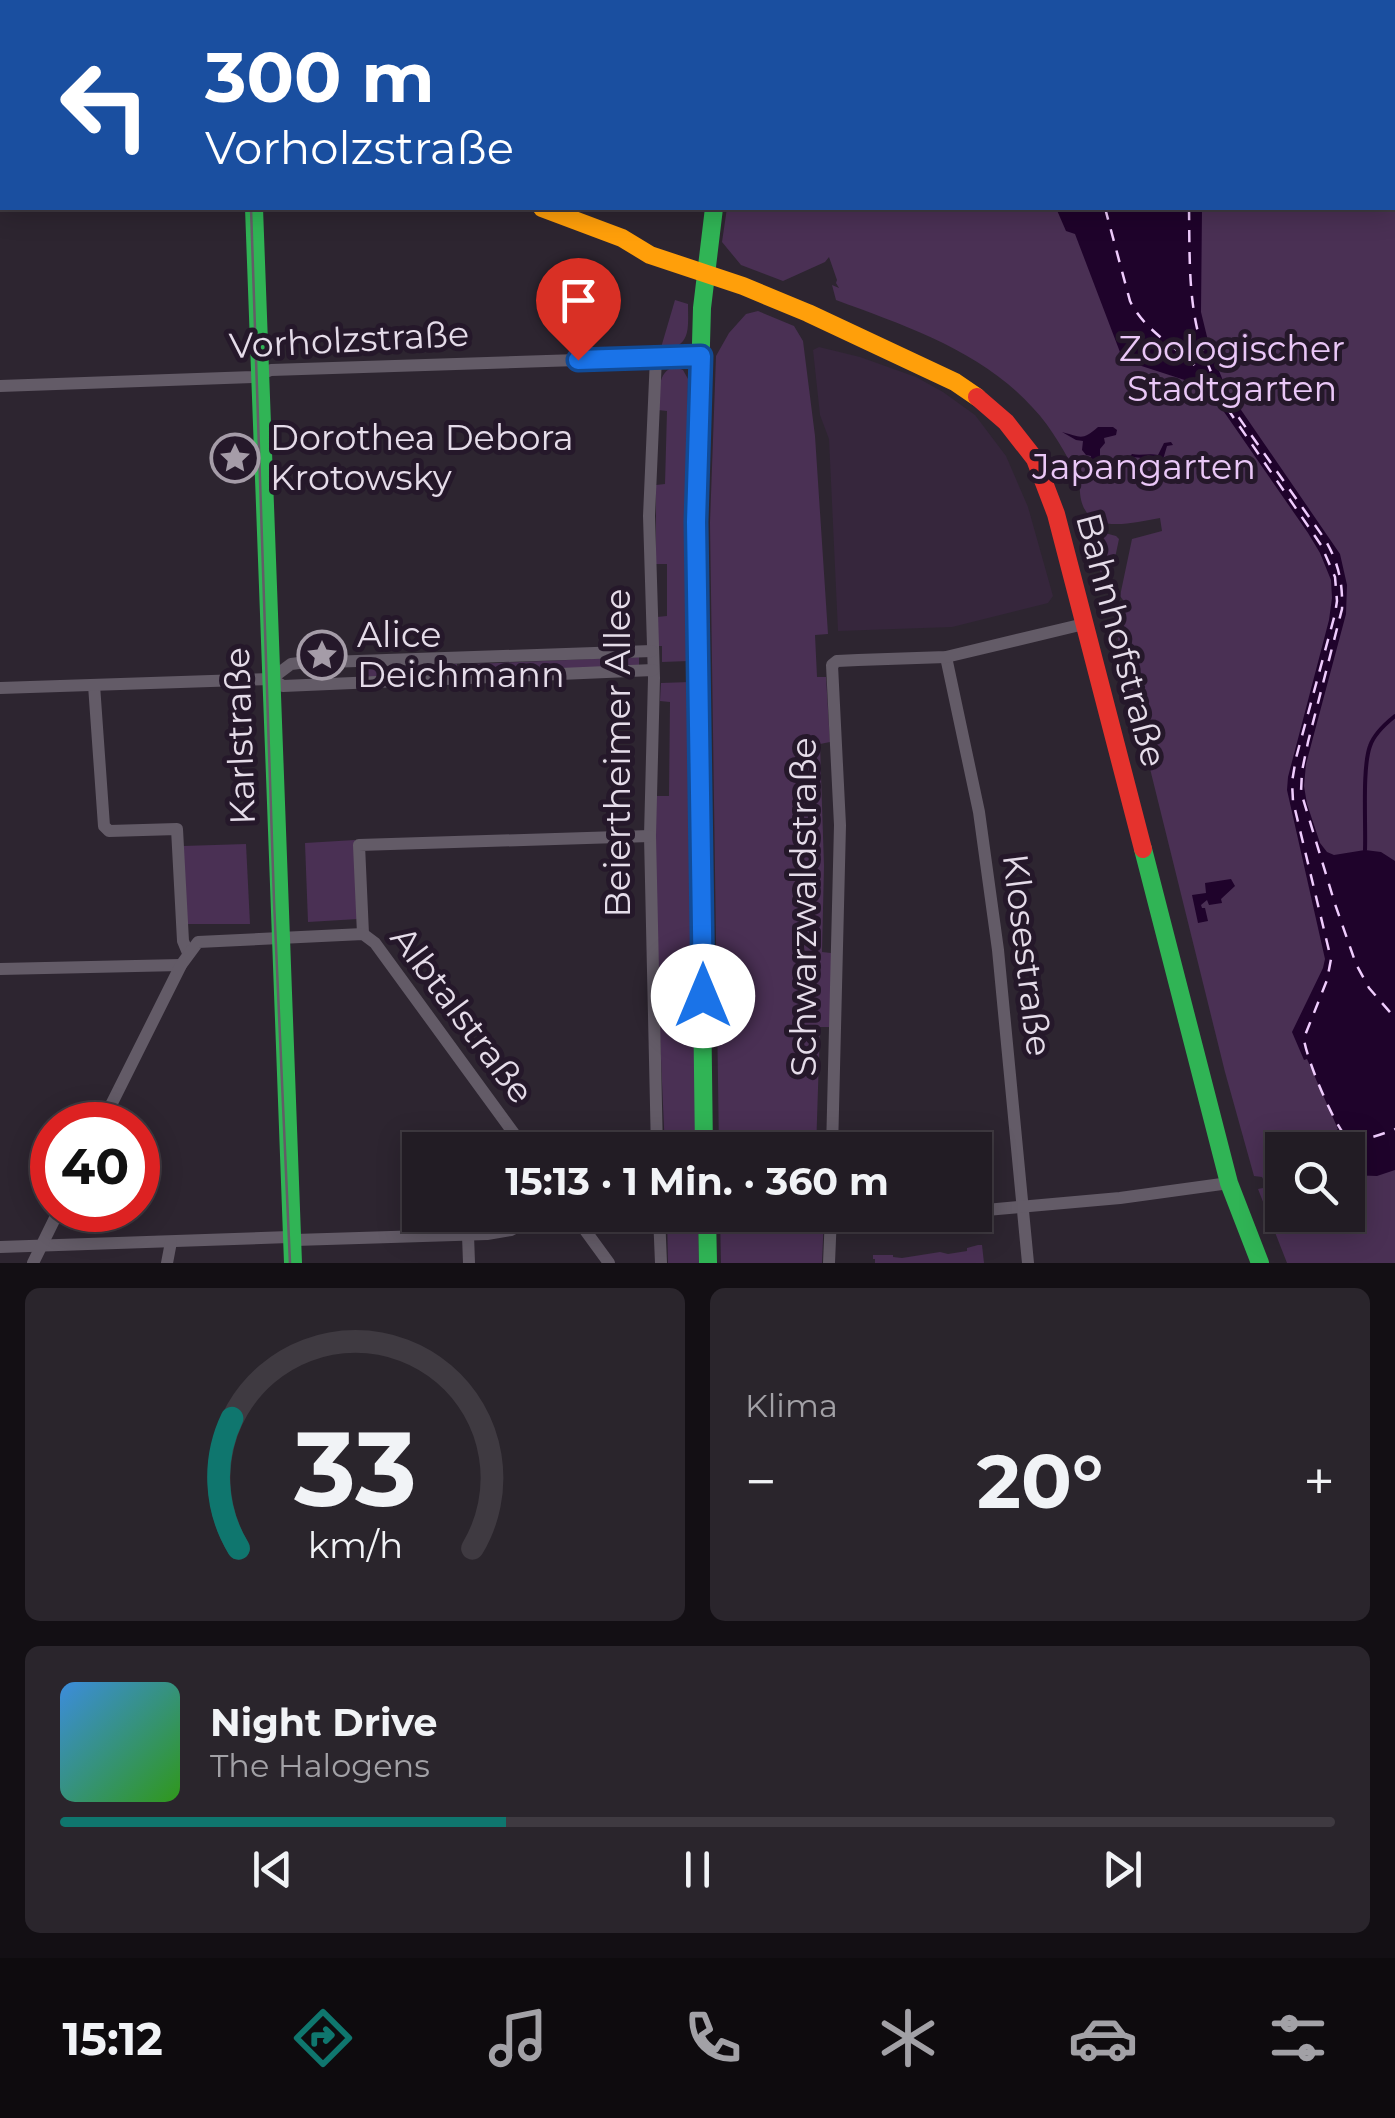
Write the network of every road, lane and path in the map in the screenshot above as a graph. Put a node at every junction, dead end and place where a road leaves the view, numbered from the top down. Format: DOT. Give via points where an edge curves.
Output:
graph roads {
  1 [pos="254,210"];
  2 [pos="547,210"];
  3 [pos="714,210"];
  4 [pos="705,274"];
  5 [pos="701,356"];
  6 [pos="656,357"];
  7 [pos="260,374"];
  8 [pos="0,386"];
  9 [pos="1084,624"];
  10 [pos="651,644"];
  11 [pos="465,657"];
  12 [pos="946,657"];
  13 [pos="351,661"];
  14 [pos="654,670"];
  15 [pos="271,678"];
  16 [pos="466,678"];
  17 [pos="352,683"];
  18 [pos="94,685"];
  19 [pos="0,688"];
  20 [pos="650,836"];
  21 [pos="363,934"];
  22 [pos="280,938"];
  23 [pos="184,959"];
  24 [pos="0,968"];
  25 [pos="112,1102"];
  26 [pos="513,1132"];
  27 [pos="658,1132"];
  28 [pos="704,1132"];
  29 [pos="832,1132"];
  30 [pos="1229,1183"];
  31 [pos="1024,1205"];
  32 [pos="992,1209"];
  33 [pos="49,1232"];
  34 [pos="490,1232"];
  35 [pos="586,1232"];
  36 [pos="659,1232"];
  37 [pos="707,1232"];
  38 [pos="830,1232"];
  39 [pos="468,1234"];
  40 [pos="292,1238"];
  41 [pos="171,1242"];
  42 [pos="42,1246"];
  43 [pos="0,1247"];
  44 [pos="33,1263"];
  45 [pos="167,1263"];
  46 [pos="292,1263"];
  47 [pos="468,1263"];
  48 [pos="609,1263"];
  49 [pos="660,1263"];
  50 [pos="708,1263"];
  51 [pos="829,1263"];
  52 [pos="1028,1263"];
  53 [pos="1260,1263"];
  1 -- 7 [label="street, Karlstraße"];
  2 -- 4 [label="street, Bahnhofstraße"];
  3 -- 4 [label="street"];
  4 -- 5 [label="street"];
  4 -- 9 [label="street, Bahnhofstraße" via="933,370 1006,422 1035,459"];
  5 -- 6 [label="street, Vorholzstraße"];
  5 -- 28 [label="street" via="696,522"];
  6 -- 7 [label="street, Vorholzstraße"];
  6 -- 10 [label="street, Beiertheimer Allee"];
  7 -- 8 [label="street, Vorholzstraße"];
  7 -- 15 [label="street, Karlstraße"];
  9 -- 12 [label="street"];
  9 -- 30 [label="street, Bahnhofstraße"];
  10 -- 11 [label="street"];
  10 -- 14 [label="street, Beiertheimer Allee"];
  11 -- 13 [label="street"];
  11 -- 16 [label="street"];
  12 -- 29 [label="street, Schwarzwaldstraße" via="832,665 840,825"];
  12 -- 31 [label="street, Klosestraße" via="979,812"];
  13 -- 15 [label="street" via="291,664"];
  13 -- 17 [label="street"];
  14 -- 16 [label="street"];
  14 -- 20 [label="street, Beiertheimer Allee"];
  15 -- 17 [label="street" via="283,686"];
  15 -- 18 [label="street"];
  15 -- 22 [label="street, Karlstraße"];
  16 -- 17 [label="street"];
  18 -- 19 [label="street"];
  18 -- 23 [label="street" via="104,826 177,829"];
  20 -- 21 [label="street" via="359,845"];
  20 -- 27 [label="street, Beiertheimer Allee"];
  21 -- 22 [label="street, Albtalstraße"];
  21 -- 26 [label="street, Albtalstraße"];
  22 -- 23 [label="street, Albtalstraße" via="204,940"];
  22 -- 40 [label="street, Karlstraße"];
  23 -- 24 [label="street, Albtalstraße"];
  23 -- 25 [label="street"];
  30 -- 31 [label="street"];
  30 -- 53 [label="street, Bahnhofstraße"];
  31 -- 32 [label="street"];
  31 -- 52 [label="street, Klosestraße"];
  33 -- 42 [label="street"];
  34 -- 39 [label="street"];
  35 -- 48 [label="street"];
  36 -- 49 [label="street"];
  37 -- 50 [label="street"];
  38 -- 51 [label="street"];
  39 -- 40 [label="street"];
  39 -- 47 [label="street"];
  40 -- 41 [label="street"];
  40 -- 46 [label="street, Karlstraße"];
  41 -- 42 [label="street"];
  41 -- 45 [label="street"];
  42 -- 43 [label="street"];
  42 -- 44 [label="street"];
}
